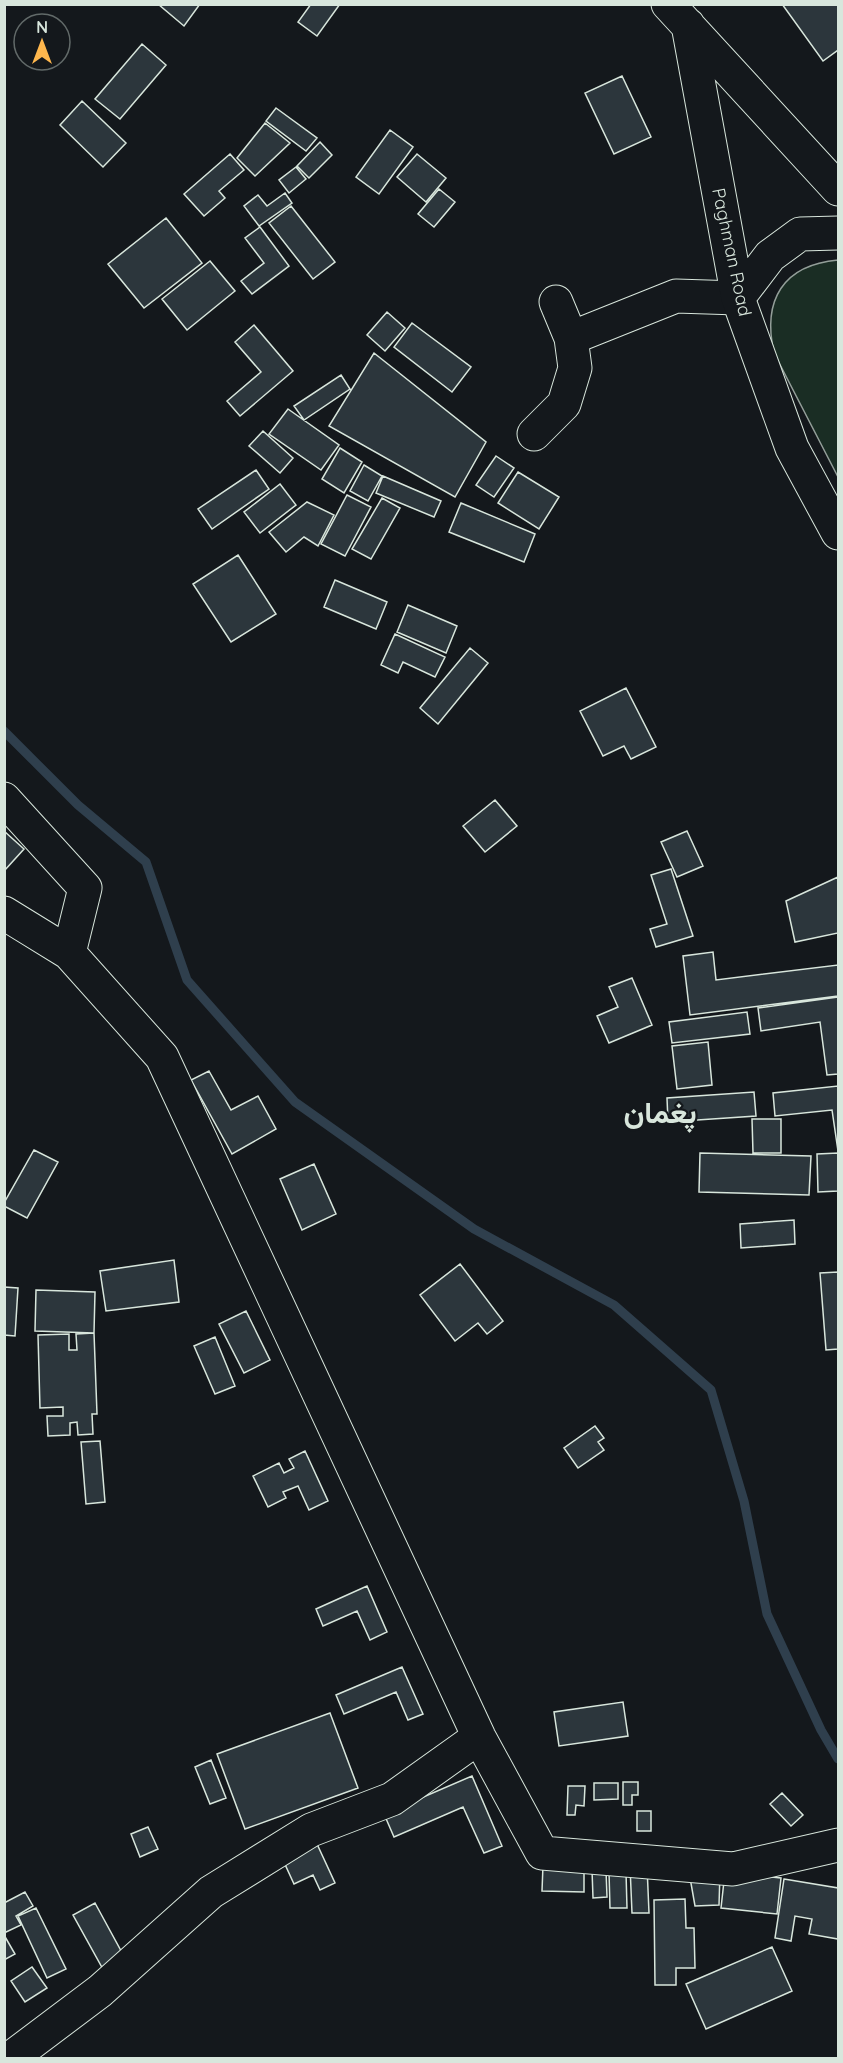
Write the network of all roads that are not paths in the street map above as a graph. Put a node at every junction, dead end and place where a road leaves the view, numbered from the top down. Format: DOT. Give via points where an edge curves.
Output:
graph roads {
  1 [pos="678,15"];
  2 [pos="838,189"];
  3 [pos="838,233"];
  4 [pos="738,298"];
  5 [pos="556,302"];
  6 [pos="571,338"];
  7 [pos="534,434"];
  8 [pos="838,533"];
  9 [pos="4,799"];
  10 [pos="4,913"];
  11 [pos="69,953"];
  12 [pos="479,1737"];
  13 [pos="838,1845"];
  14 [pos="11,2058"];
  1 -- 2 [label="street"];
  1 -- 4 [label="street, Paghman Road"];
  3 -- 4 [label="street" via="800,234 770,256"];
  4 -- 6 [label="street" via="676,296"];
  4 -- 8 [label="street, Paghman Road" via="792,448"];
  5 -- 6 [label="street"];
  6 -- 7 [label="street" via="575,368 564,404"];
  9 -- 11 [label="street" via="85,888"];
  10 -- 11 [label="street"];
  11 -- 12 [label="street" via="162,1057"];
  12 -- 13 [label="street" via="542,1853 733,1869"];
  12 -- 14 [label="street" via="392,1799 311,1830 211,1892 100,1991"];
}
